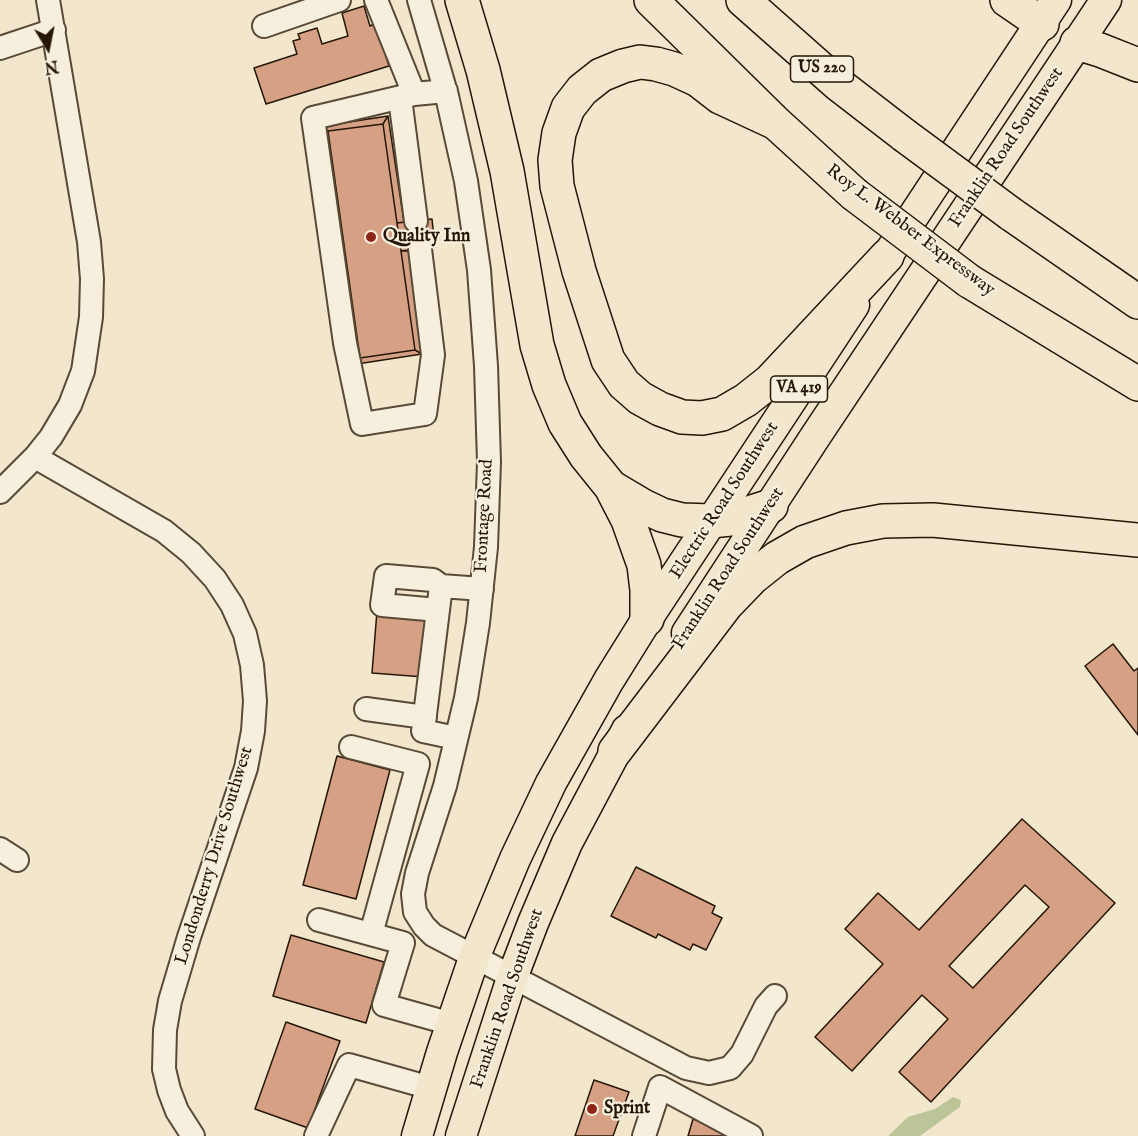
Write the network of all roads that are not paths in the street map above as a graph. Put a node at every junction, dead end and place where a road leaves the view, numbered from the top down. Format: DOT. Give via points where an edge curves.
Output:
graph roads {
  1 [pos="48,0"];
  2 [pos="339,0"];
  3 [pos="376,0"];
  4 [pos="420,0"];
  5 [pos="462,0"];
  6 [pos="651,0"];
  7 [pos="743,0"];
  8 [pos="1007,0"];
  9 [pos="1106,0"];
  10 [pos="1049,12"];
  11 [pos="264,26"];
  12 [pos="54,30"];
  13 [pos="1077,43"];
  14 [pos="0,48"];
  15 [pos="1138,65"];
  16 [pos="446,91"];
  17 [pos="407,96"];
  18 [pos="776,123"];
  19 [pos="416,221"];
  20 [pos="420,249"];
  21 [pos="887,256"];
  22 [pos="1138,302"];
  23 [pos="1138,384"];
  24 [pos="35,457"];
  25 [pos="611,487"];
  26 [pos="0,492"];
  27 [pos="771,506"];
  28 [pos="711,521"];
  29 [pos="1138,540"];
  30 [pos="441,586"];
  31 [pos="482,589"];
  32 [pos="438,610"];
  33 [pos="647,619"];
  34 [pos="366,710"];
  35 [pos="424,717"];
  36 [pos="456,738"];
  37 [pos="351,747"];
  38 [pos="615,751"];
  39 [pos="402,826"];
  40 [pos="430,832"];
  41 [pos="415,907"];
  42 [pos="319,920"];
  43 [pos="374,924"];
  44 [pos="474,958"];
  45 [pos="512,978"];
  46 [pos="775,996"];
  47 [pos="452,1024"];
  48 [pos="431,1088"];
  49 [pos="193,1136"];
  50 [pos="316,1136"];
  51 [pos="417,1136"];
  52 [pos="461,1136"];
  53 [pos="644,1136"];
  54 [pos="751,1136"];
  1 -- 12 [label="street"];
  2 -- 11 [label="street"];
  3 -- 17 [label="street"];
  4 -- 16 [label="street, Frontage Road"];
  5 -- 25 [label="highway" via="507,171 537,345 549,385 565,423"];
  6 -- 18 [label="highway, Roy L. Webber Expressway"];
  7 -- 22 [label="highway, US 220, bridge" via="838,84 904,135"];
  8 -- 10 [label="highway"];
  9 -- 13 [label="main road"];
  10 -- 13 [label="main road"];
  10 -- 21 [label="main road, Electric Road Southwest / VA 419"];
  12 -- 14 [label="street"];
  12 -- 24 [label="street" via="89,242 91,317 84,371 70,405"];
  13 -- 15 [label="highway"];
  13 -- 27 [label="main road, Franklin Road Southwest"];
  16 -- 17 [label="street"];
  16 -- 31 [label="street, Frontage Road" via="466,182 479,270 486,366 489,462"];
  17 -- 19 [label="street"];
  17 -- 20 [label="street" via="313,118 345,343 362,424 425,414 433,355"];
  18 -- 21 [label="highway" via="720,97 698,80 674,69 640,62 601,75 568,108 555,160 557,186 608,360 624,384 660,410 682,417 722,414 770,381"];
  18 -- 23 [label="highway, Roy L. Webber Expressway, bridge" via="854,194 969,280"];
  21 -- 28 [label="main road, Electric Road Southwest / VA 419"];
  24 -- 26 [label="street"];
  24 -- 49 [label="street, Londonderry Drive Southwest" via="164,531 215,579 245,634 255,700 246,768 189,937 165,1030 164,1069 169,1090"];
  25 -- 28 [label="highway" via="662,515"];
  25 -- 33 [label="highway" via="644,565"];
  27 -- 28 [label="highway"];
  27 -- 38 [label="main road, Franklin Road Southwest" via="649,691"];
  28 -- 33 [label="main road, Electric Road Southwest / VA 419"];
  29 -- 38 [label="highway" via="923,520 883,521 805,542 777,558 726,605"];
  30 -- 31 [label="street"];
  30 -- 32 [label="street"];
  30 -- 32 [label="street" via="433,580 386,576 382,605"];
  31 -- 36 [label="street, Frontage Road" via="466,699"];
  32 -- 35 [label="street"];
  33 -- 44 [label="main road" via="551,783 514,858"];
  34 -- 35 [label="street"];
  35 -- 36 [label="street" via="423,731"];
  36 -- 40 [label="street, Frontage Road"];
  37 -- 39 [label="street" via="418,764"];
  38 -- 45 [label="main road, Franklin Road Southwest" via="567,843"];
  39 -- 40 [label="street"];
  39 -- 43 [label="street"];
  40 -- 41 [label="street, Frontage Road" via="417,873"];
  41 -- 43 [label="street"];
  41 -- 44 [label="street" via="433,935"];
  42 -- 43 [label="street"];
  43 -- 47 [label="street" via="402,943 384,1005"];
  44 -- 45 [label="street"];
  44 -- 47 [label="main road"];
  45 -- 46 [label="street" via="686,1068 709,1073 730,1068 742,1054"];
  45 -- 52 [label="main road, Franklin Road Southwest"];
  47 -- 48 [label="main road"];
  48 -- 50 [label="street" via="349,1065"];
  48 -- 51 [label="main road"];
  53 -- 54 [label="street" via="660,1087"];
}
